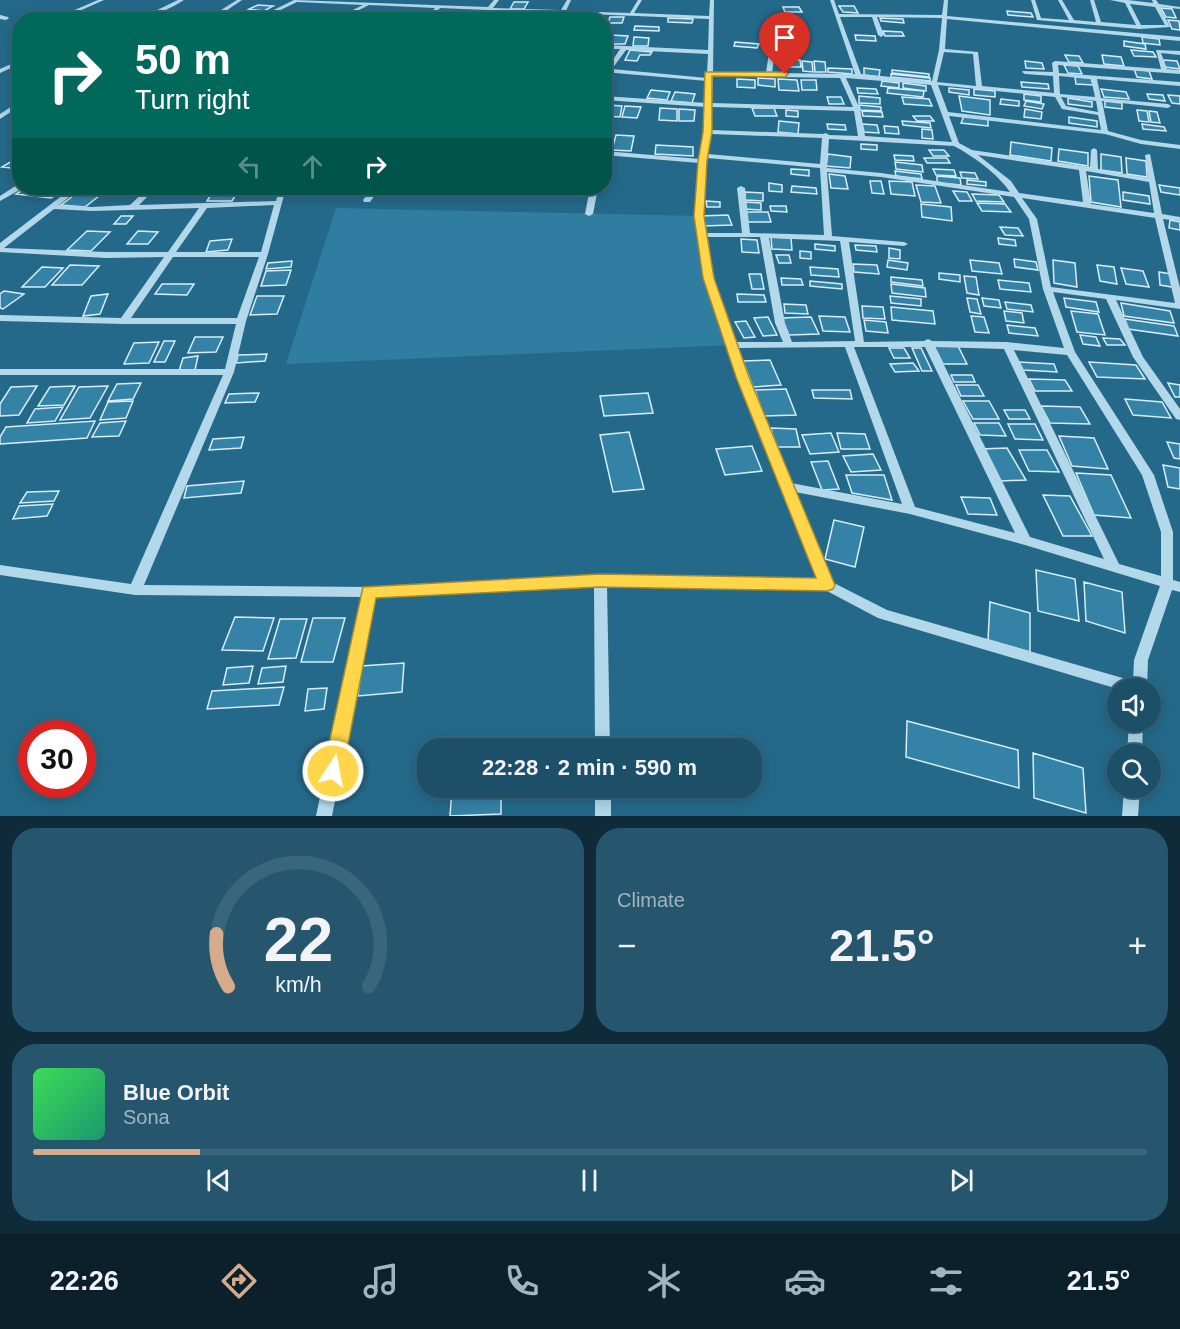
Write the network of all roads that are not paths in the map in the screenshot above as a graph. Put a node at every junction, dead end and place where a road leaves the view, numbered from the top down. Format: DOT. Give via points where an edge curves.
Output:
graph roads {
  1 [pos="102,0"];
  2 [pos="182,0"];
  3 [pos="240,0"];
  4 [pos="380,0"];
  5 [pos="456,0"];
  6 [pos="497,0"];
  7 [pos="640,0"];
  8 [pos="712,0"];
  9 [pos="832,0"];
  10 [pos="946,0"];
  11 [pos="1033,0"];
  12 [pos="1060,0"];
  13 [pos="1092,0"];
  14 [pos="1112,0"];
  15 [pos="298,1"];
  16 [pos="1124,1"];
  17 [pos="1155,2"];
  18 [pos="369,4"];
  19 [pos="438,8"];
  20 [pos="1180,8"];
  21 [pos="445,9"];
  22 [pos="487,10"];
  23 [pos="72,12"];
  24 [pos="156,12"];
  25 [pos="221,12"];
  26 [pos="273,12"];
  27 [pos="352,12"];
  28 [pos="434,12"];
  29 [pos="536,12"];
  30 [pos="612,14"];
  31 [pos="631,15"];
  32 [pos="839,15"];
  33 [pos="874,16"];
  34 [pos="710,18"];
  35 [pos="945,18"];
  36 [pos="1072,21"];
  37 [pos="1099,24"];
  38 [pos="1139,27"];
  39 [pos="881,35"];
  40 [pos="1180,39"];
  41 [pos="612,47"];
  42 [pos="624,48"];
  43 [pos="942,50"];
  44 [pos="709,52"];
  45 [pos="772,52"];
  46 [pos="1180,53"];
  47 [pos="612,63"];
  48 [pos="1166,70"];
  49 [pos="612,71"];
  50 [pos="1026,72"];
  51 [pos="1180,72"];
  52 [pos="769,74"];
  53 [pos="1055,75"];
  54 [pos="842,76"];
  55 [pos="859,76"];
  56 [pos="709,77"];
  57 [pos="1094,78"];
  58 [pos="934,84"];
  59 [pos="1180,84"];
  60 [pos="979,88"];
  61 [pos="1057,95"];
  62 [pos="612,99"];
  63 [pos="1098,99"];
  64 [pos="709,105"];
  65 [pos="1168,106"];
  66 [pos="857,109"];
  67 [pos="946,114"];
  68 [pos="1101,114"];
  69 [pos="708,132"];
  70 [pos="1105,132"];
  71 [pos="826,135"];
  72 [pos="862,138"];
  73 [pos="956,144"];
  74 [pos="1180,147"];
  75 [pos="1094,150"];
  76 [pos="970,152"];
  77 [pos="612,153"];
  78 [pos="1148,155"];
  79 [pos="704,159"];
  80 [pos="823,168"];
  81 [pos="1082,168"];
  82 [pos="1094,170"];
  83 [pos="1153,181"];
  84 [pos="741,188"];
  85 [pos="67,195"];
  86 [pos="145,195"];
  87 [pos="280,195"];
  88 [pos="371,195"];
  89 [pos="593,195"];
  90 [pos="1017,195"];
  91 [pos="367,200"];
  92 [pos="277,203"];
  93 [pos="1088,205"];
  94 [pos="204,206"];
  95 [pos="52,207"];
  96 [pos="132,208"];
  97 [pos="589,214"];
  98 [pos="1158,215"];
  99 [pos="1180,219"];
  100 [pos="746,233"];
  101 [pos="702,235"];
  102 [pos="764,235"];
  103 [pos="828,238"];
  104 [pos="844,239"];
  105 [pos="904,244"];
  106 [pos="0,249"];
  107 [pos="169,254"];
  108 [pos="264,254"];
  109 [pos="1047,289"];
  110 [pos="1109,296"];
  111 [pos="1180,306"];
  112 [pos="0,318"];
  113 [pos="124,321"];
  114 [pos="241,321"];
  115 [pos="928,342"];
  116 [pos="788,343"];
  117 [pos="848,343"];
  118 [pos="732,345"];
  119 [pos="861,345"];
  120 [pos="1007,345"];
  121 [pos="1070,352"];
  122 [pos="0,372"];
  123 [pos="229,372"];
  124 [pos="1180,417"];
  125 [pos="787,486"];
  126 [pos="910,510"];
  127 [pos="1025,540"];
  128 [pos="1115,568"];
  129 [pos="0,570"];
  130 [pos="600,580"];
  131 [pos="827,585"];
  132 [pos="1173,586"];
  133 [pos="135,590"];
  134 [pos="369,592"];
  135 [pos="1139,678"];
  136 [pos="1107,679"];
  137 [pos="602,738"];
  138 [pos="603,798"];
  139 [pos="1131,798"];
  140 [pos="324,816"];
  141 [pos="603,816"];
  142 [pos="1130,816"];
  1 -- 23 [label="street"];
  2 -- 24 [label="street"];
  3 -- 25 [label="street"];
  4 -- 18 [label="street"];
  5 -- 21 [label="street"];
  6 -- 22 [label="street"];
  7 -- 31 [label="street"];
  8 -- 34 [label="street"];
  9 -- 32 [label="street"];
  10 -- 35 [label="street"];
  11 -- 36 [label="street" via="1040,19"];
  12 -- 36 [label="street"];
  13 -- 37 [label="street"];
  14 -- 16 [label="street"];
  15 -- 18 [label="street"];
  15 -- 26 [label="street"];
  16 -- 17 [label="street"];
  16 -- 38 [label="street"];
  17 -- 20 [label="street"];
  17 -- 38 [label="street" via="1168,26"];
  18 -- 19 [label="street"];
  18 -- 27 [label="street"];
  19 -- 21 [label="street"];
  19 -- 28 [label="street"];
  21 -- 22 [label="street"];
  22 -- 29 [label="street"];
  30 -- 31 [label="street"];
  31 -- 34 [label="street"];
  32 -- 33 [label="street"];
  32 -- 55 [label="street"];
  33 -- 35 [label="street"];
  33 -- 39 [label="street"];
  34 -- 44 [label="street"];
  35 -- 40 [label="street"];
  35 -- 43 [label="street"];
  36 -- 37 [label="street"];
  37 -- 38 [label="street"];
  41 -- 42 [label="street"];
  42 -- 44 [label="street"];
  42 -- 47 [label="street"];
  43 -- 58 [label="street"];
  43 -- 60 [label="street" via="975,53"];
  44 -- 56 [label="street"];
  45 -- 52 [label="street"];
  46 -- 48 [label="street" via="1158,51"];
  48 -- 51 [label="street"];
  48 -- 53 [label="street" via="1055,63"];
  49 -- 56 [label="street"];
  50 -- 53 [label="street"];
  52 -- 54 [label="street"];
  52 -- 56 [label="street"];
  53 -- 57 [label="street"];
  53 -- 61 [label="street"];
  54 -- 55 [label="street"];
  54 -- 66 [label="street"];
  55 -- 58 [label="street"];
  56 -- 64 [label="street"];
  57 -- 59 [label="street"];
  57 -- 63 [label="street"];
  58 -- 60 [label="street"];
  58 -- 67 [label="street"];
  60 -- 61 [label="street"];
  61 -- 63 [label="street"];
  61 -- 68 [label="street" via="1064,108"];
  62 -- 64 [label="street"];
  63 -- 65 [label="street"];
  63 -- 68 [label="street"];
  64 -- 66 [label="street"];
  64 -- 69 [label="street"];
  66 -- 72 [label="street"];
  67 -- 70 [label="street"];
  67 -- 73 [label="street"];
  68 -- 70 [label="street"];
  69 -- 71 [label="street"];
  69 -- 79 [label="street"];
  70 -- 74 [label="street"];
  71 -- 72 [label="street"];
  71 -- 80 [label="street"];
  72 -- 73 [label="street"];
  73 -- 76 [label="street"];
  75 -- 82 [label="street"];
  76 -- 81 [label="street"];
  76 -- 90 [label="street"];
  77 -- 79 [label="street"];
  78 -- 83 [label="street"];
  79 -- 80 [label="street"];
  79 -- 101 [label="street" via="699,216"];
  80 -- 90 [label="street"];
  80 -- 103 [label="street"];
  81 -- 82 [label="street"];
  81 -- 93 [label="street"];
  82 -- 83 [label="street"];
  83 -- 98 [label="street"];
  84 -- 100 [label="street"];
  85 -- 95 [label="street"];
  86 -- 96 [label="street"];
  87 -- 92 [label="street"];
  88 -- 91 [label="street"];
  89 -- 97 [label="street"];
  90 -- 93 [label="street"];
  90 -- 109 [label="street" via="1033,219"];
  92 -- 94 [label="street"];
  92 -- 108 [label="street"];
  93 -- 98 [label="street"];
  94 -- 96 [label="street"];
  94 -- 107 [label="street"];
  95 -- 96 [label="street"];
  95 -- 106 [label="street"];
  98 -- 99 [label="street"];
  98 -- 111 [label="street"];
  100 -- 101 [label="street"];
  100 -- 102 [label="street"];
  101 -- 118 [label="street" via="708,278"];
  102 -- 103 [label="street"];
  102 -- 116 [label="street" via="780,323"];
  103 -- 104 [label="street"];
  104 -- 105 [label="street"];
  104 -- 119 [label="street"];
  106 -- 107 [label="street"];
  107 -- 108 [label="street"];
  107 -- 113 [label="street"];
  108 -- 114 [label="street"];
  109 -- 110 [label="street"];
  109 -- 121 [label="street"];
  110 -- 111 [label="street"];
  110 -- 124 [label="street" via="1138,357"];
  112 -- 113 [label="street"];
  113 -- 114 [label="street"];
  114 -- 123 [label="street"];
  115 -- 119 [label="street"];
  115 -- 120 [label="street"];
  115 -- 127 [label="street"];
  116 -- 117 [label="street"];
  116 -- 118 [label="street"];
  117 -- 119 [label="street"];
  117 -- 126 [label="street"];
  118 -- 125 [label="street"];
  120 -- 121 [label="street"];
  120 -- 128 [label="street"];
  121 -- 132 [label="street" via="1148,475 1167,532"];
  122 -- 123 [label="street"];
  123 -- 133 [label="street"];
  125 -- 126 [label="street"];
  125 -- 131 [label="street"];
  126 -- 127 [label="street"];
  127 -- 128 [label="street"];
  128 -- 132 [label="street"];
  129 -- 133 [label="street"];
  130 -- 131 [label="street"];
  130 -- 134 [label="street"];
  130 -- 137 [label="street"];
  131 -- 136 [label="street" via="884,614"];
  132 -- 135 [label="street" via="1141,660"];
  133 -- 134 [label="street"];
  134 -- 140 [label="street"];
  138 -- 141 [label="street"];
  139 -- 142 [label="street"];
}
